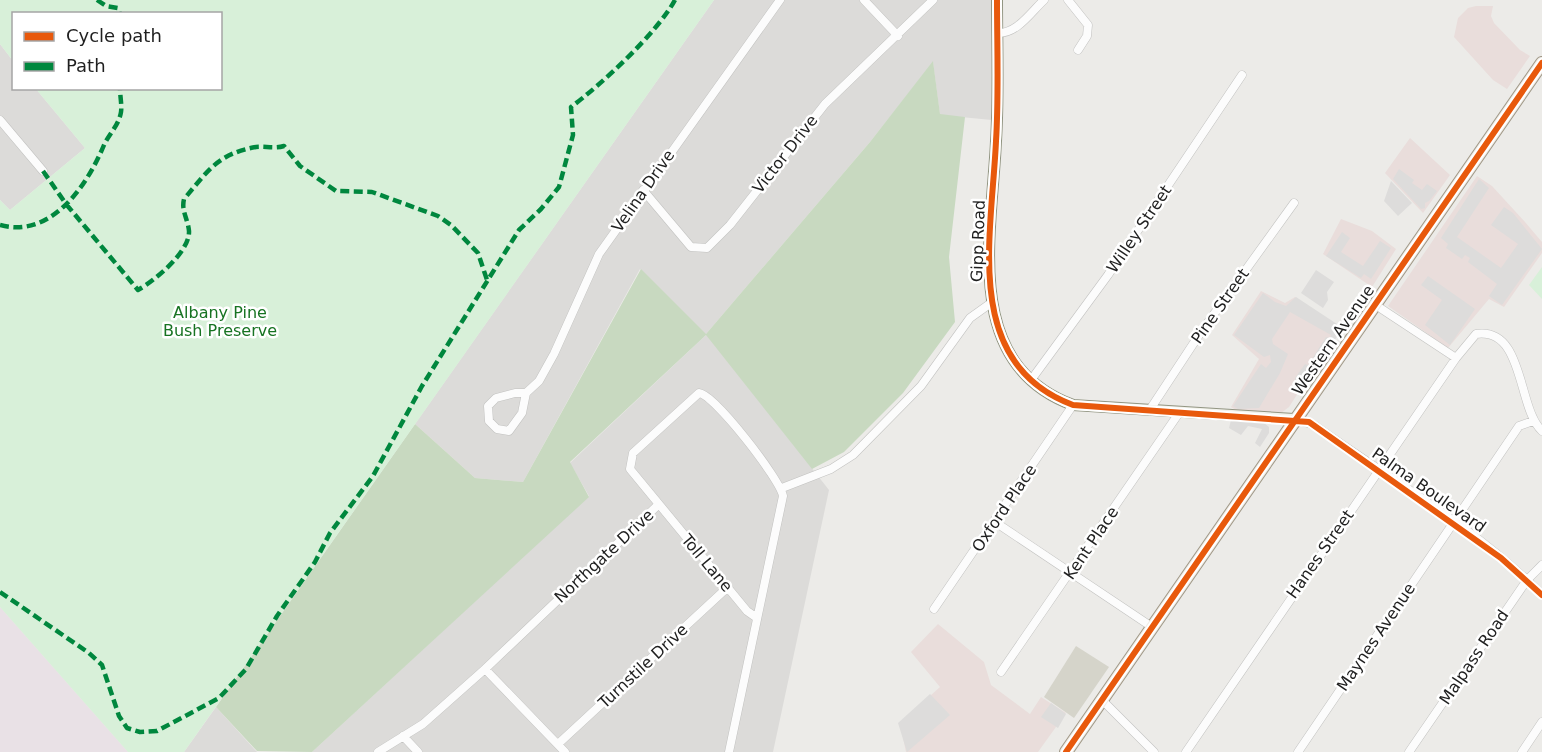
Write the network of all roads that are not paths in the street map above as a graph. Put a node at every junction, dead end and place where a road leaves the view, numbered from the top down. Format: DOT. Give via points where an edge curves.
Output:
graph roads {
  1 [pos="780,0"];
  2 [pos="864,0"];
  3 [pos="933,0"];
  4 [pos="997,0"];
  5 [pos="1044,0"];
  6 [pos="1068,0"];
  7 [pos="997,33"];
  8 [pos="898,36"];
  9 [pos="1078,50"];
  10 [pos="1542,63"];
  11 [pos="1242,75"];
  12 [pos="0,120"];
  13 [pos="43,171"];
  14 [pos="643,190"];
  15 [pos="1294,203"];
  16 [pos="991,303"];
  17 [pos="1374,304"];
  18 [pos="1455,358"];
  19 [pos="1031,380"];
  20 [pos="526,393"];
  21 [pos="1073,405"];
  22 [pos="1149,411"];
  23 [pos="1179,413"];
  24 [pos="1294,419"];
  25 [pos="1533,421"];
  26 [pos="1542,431"];
  27 [pos="1378,470"];
  28 [pos="782,488"];
  29 [pos="658,505"];
  30 [pos="995,522"];
  31 [pos="1454,523"];
  32 [pos="1542,565"];
  33 [pos="1070,573"];
  34 [pos="1527,580"];
  35 [pos="728,587"];
  36 [pos="1542,595"];
  37 [pos="934,609"];
  38 [pos="757,618"];
  39 [pos="1152,627"];
  40 [pos="485,669"];
  41 [pos="1000,672"];
  42 [pos="1102,700"];
  43 [pos="1542,722"];
  44 [pos="403,736"];
  45 [pos="558,744"];
  46 [pos="378,752"];
  47 [pos="418,752"];
  48 [pos="565,752"];
  49 [pos="729,752"];
  50 [pos="1066,752"];
  51 [pos="1154,752"];
  52 [pos="1186,752"];
  53 [pos="1298,752"];
  54 [pos="1409,752"];
  55 [pos="1522,752"];
  1 -- 14 [label="street, Velina Drive"];
  2 -- 8 [label="street"];
  3 -- 8 [label="street, Victor Drive"];
  4 -- 7 [label="street, Gipp Road"];
  5 -- 7 [label="street" via="1014,29"];
  6 -- 9 [label="street" via="1088,26"];
  7 -- 16 [label="street, Gipp Road"];
  8 -- 14 [label="street, Victor Drive" via="825,104 708,248 691,247"];
  10 -- 17 [label="main road, Western Avenue"];
  11 -- 19 [label="street, Willey Street" via="1108,275"];
  12 -- 13 [label="street"];
  14 -- 20 [label="street, Velina Drive" via="598,254 554,354 539,381"];
  15 -- 22 [label="street, Pine Street"];
  16 -- 19 [label="street, Gipp Road" via="1004,345"];
  16 -- 28 [label="street" via="970,318 921,386 853,455 831,469"];
  17 -- 18 [label="street"];
  17 -- 24 [label="main road, Western Avenue"];
  18 -- 25 [label="street, Hanes Street" via="1476,334 1497,338 1517,366"];
  18 -- 27 [label="street, Hanes Street"];
  19 -- 21 [label="street, Gipp Road"];
  20 -- 20 [label="street, Velina Drive" via="491,401 487,413 492,426 503,431 513,427 525,406"];
  21 -- 22 [label="street, Gipp Road"];
  21 -- 30 [label="street, Oxford Place"];
  22 -- 23 [label="street, Gipp Road"];
  23 -- 24 [label="street, Gipp Road"];
  23 -- 33 [label="street, Kent Place"];
  24 -- 27 [label="street, Palma Boulevard" via="1314,425"];
  24 -- 39 [label="main road, Western Avenue"];
  25 -- 26 [label="street"];
  25 -- 31 [label="street, Maynes Avenue" via="1519,426"];
  27 -- 31 [label="street, Palma Boulevard"];
  27 -- 52 [label="street, Hanes Street"];
  28 -- 29 [label="street, Northgate Drive" via="711,398 699,393 630,458 632,474"];
  28 -- 38 [label="street" via="780,519"];
  29 -- 35 [label="street, Toll Lane"];
  29 -- 40 [label="street, Northgate Drive"];
  30 -- 33 [label="street"];
  30 -- 37 [label="street, Oxford Place"];
  31 -- 34 [label="street, Palma Boulevard"];
  31 -- 53 [label="street, Maynes Avenue"];
  32 -- 34 [label="street, Malpass Road"];
  33 -- 39 [label="street"];
  33 -- 41 [label="street, Kent Place"];
  34 -- 36 [label="street, Palma Boulevard"];
  34 -- 54 [label="street, Malpass Road"];
  35 -- 38 [label="street, Toll Lane"];
  35 -- 45 [label="street, Turnstile Drive"];
  38 -- 49 [label="street"];
  39 -- 42 [label="main road, Western Avenue"];
  40 -- 44 [label="street, Northgate Drive" via="423,724"];
  40 -- 45 [label="street"];
  42 -- 50 [label="main road, Western Avenue"];
  42 -- 51 [label="street"];
  43 -- 55 [label="street"];
  44 -- 46 [label="street, Northgate Drive"];
  44 -- 47 [label="street"];
  45 -- 48 [label="street"];
}
